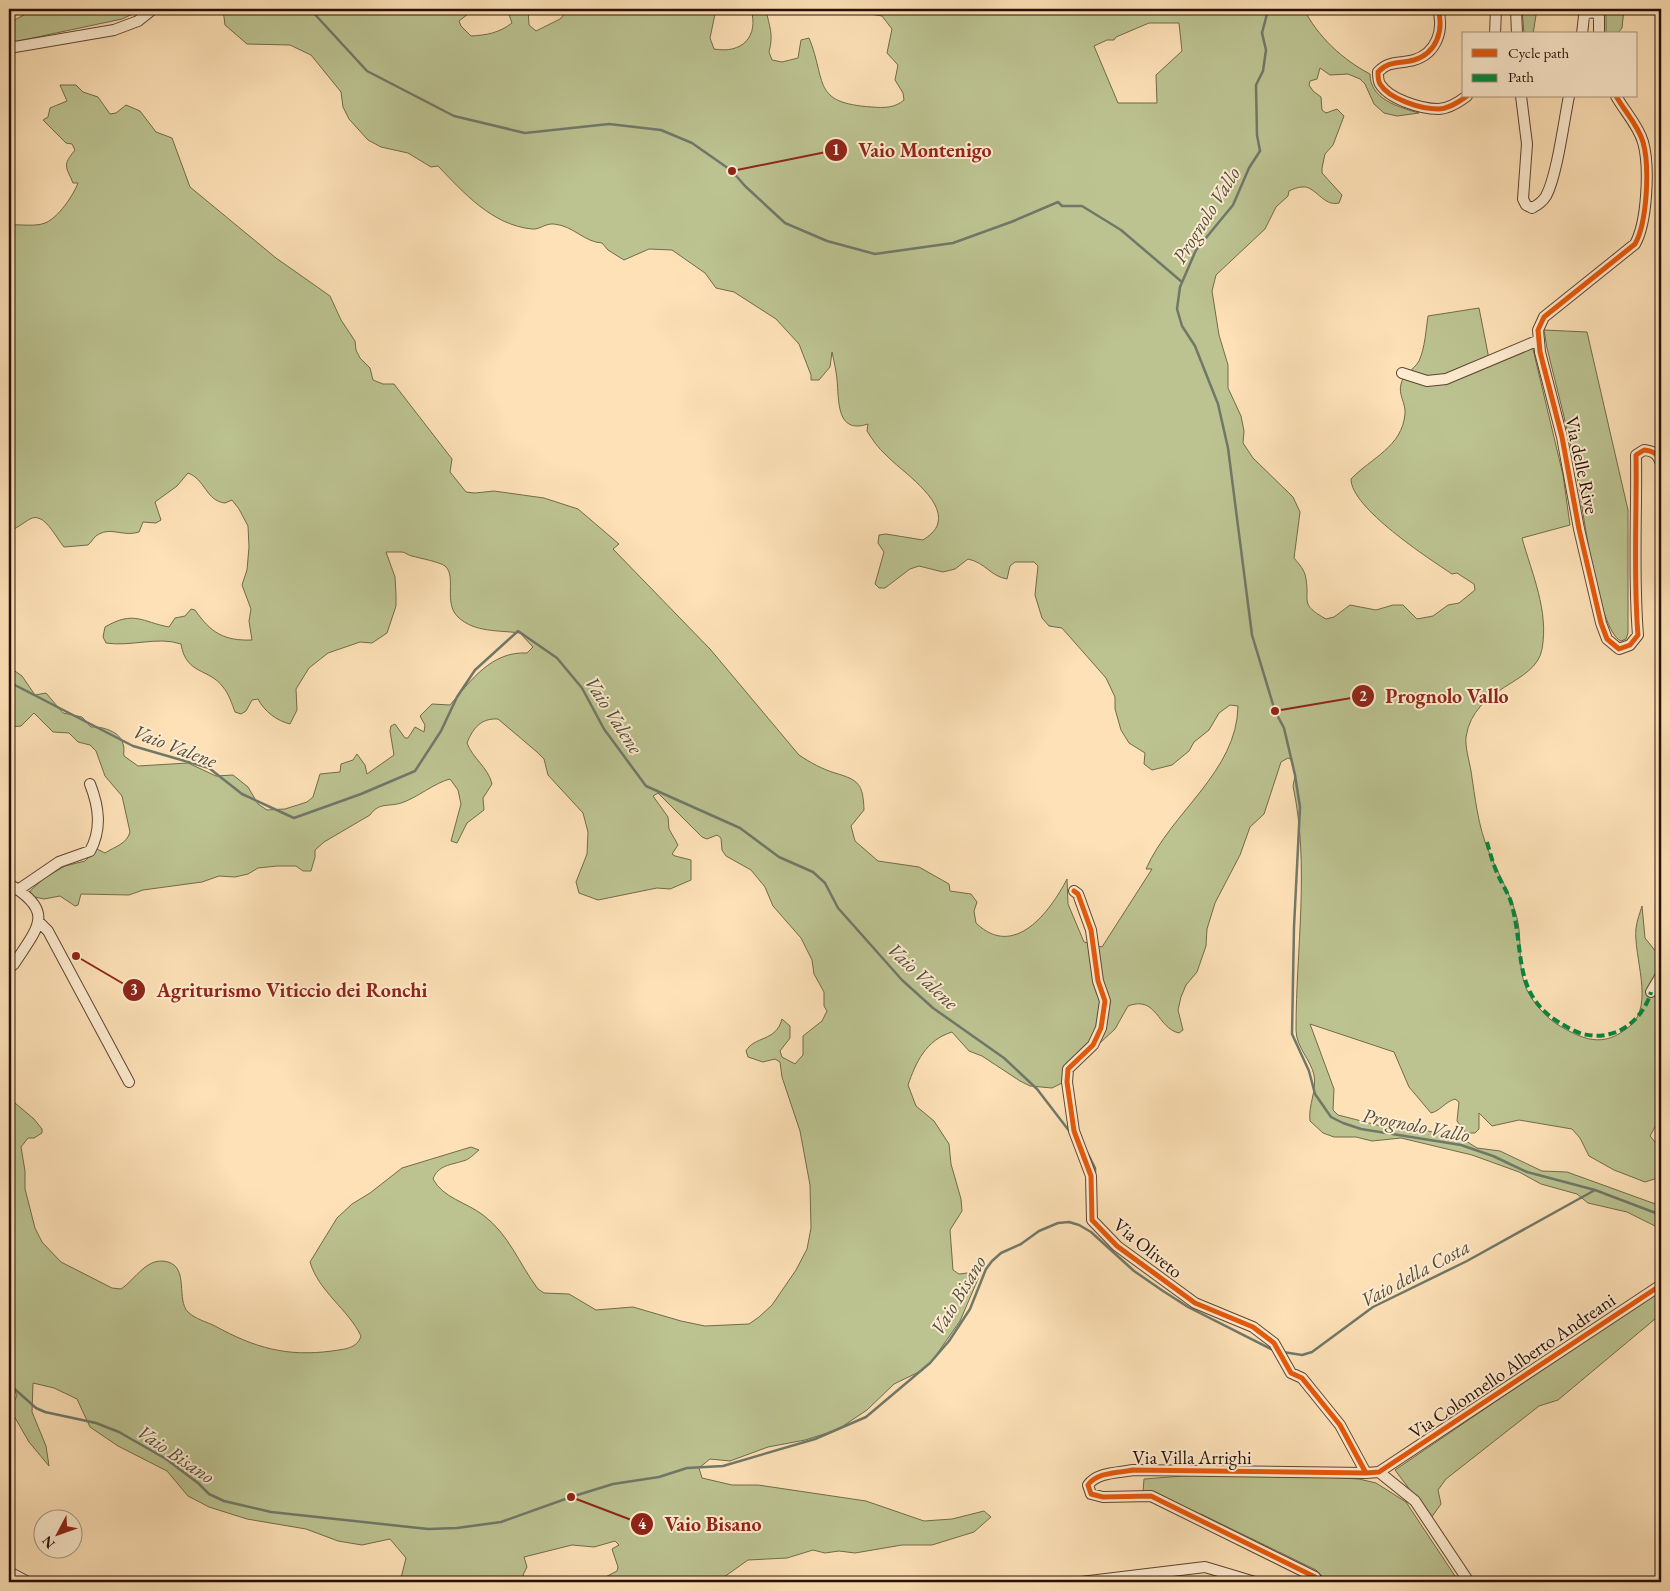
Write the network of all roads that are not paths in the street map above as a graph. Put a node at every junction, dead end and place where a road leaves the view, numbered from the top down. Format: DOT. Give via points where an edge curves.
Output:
graph roads {
  1 [pos="153,9"];
  2 [pos="1438,9"];
  3 [pos="1496,9"];
  4 [pos="1516,9"];
  5 [pos="1495,32"];
  6 [pos="1517,32"];
  7 [pos="1582,32"];
  8 [pos="1599,32"];
  9 [pos="9,48"];
  10 [pos="1464,98"];
  11 [pos="1521,98"];
  12 [pos="1569,98"];
  13 [pos="1617,98"];
  14 [pos="1539,340"];
  15 [pos="1402,373"];
  16 [pos="1661,464"];
  17 [pos="90,784"];
  18 [pos="13,887"];
  19 [pos="1074,891"];
  20 [pos="39,922"];
  21 [pos="9,968"];
  22 [pos="1661,975"];
  23 [pos="1651,992"];
  24 [pos="129,1082"];
  25 [pos="1661,1285"];
  26 [pos="1379,1472"];
  27 [pos="1366,1473"];
  28 [pos="9,1572"];
  29 [pos="28,1582"];
  30 [pos="1081,1582"];
  31 [pos="1255,1582"];
  32 [pos="1319,1582"];
  33 [pos="1469,1582"];
  1 -- 9 [label="street" via="138,21 114,30"];
  2 -- 10 [label="street" via="1442,20 1433,47 1414,60 1384,66 1378,72 1379,83 1402,99 1438,109"];
  3 -- 5 [label="street"];
  4 -- 6 [label="street"];
  7 -- 8 [label="street" via="1584,16 1595,12 1599,17"];
  11 -- 12 [label="street" via="1527,144 1523,199 1532,208 1546,196 1551,182"];
  13 -- 14 [label="street, Via delle Rive" via="1644,143 1646,176 1641,233 1635,244 1544,317 1538,330"];
  14 -- 15 [label="street" via="1446,379 1427,381"];
  14 -- 16 [label="street, Via delle Rive" via="1601,623 1607,639 1619,649 1630,645 1638,635 1635,596 1636,455 1644,450 1652,451"];
  17 -- 18 [label="street" via="99,811 96,839 90,851 59,862"];
  18 -- 20 [label="street" via="31,900 39,913"];
  19 -- 27 [label="street, Via Oliveto" via="1091,930 1098,981 1105,1001 1101,1028 1093,1045 1068,1069 1067,1076 1074,1131 1091,1176 1092,1220 1117,1246 1195,1303 1253,1327 1274,1343 1291,1373 1302,1378 1340,1424"];
  20 -- 21 [label="street"];
  20 -- 24 [label="street" via="48,931"];
  22 -- 23 [label="street"];
  25 -- 26 [label="street, Via Colonnello Alberto Andreani"];
  26 -- 27 [label="street, Via Villa Arrighi"];
  26 -- 33 [label="street" via="1415,1500"];
  27 -- 32 [label="street, Via Villa Arrighi" via="1133,1470 1100,1476 1088,1485 1091,1494 1102,1497 1151,1496 1315,1577"];
  28 -- 29 [label="street"];
  30 -- 31 [label="street" via="1205,1567"];
}
